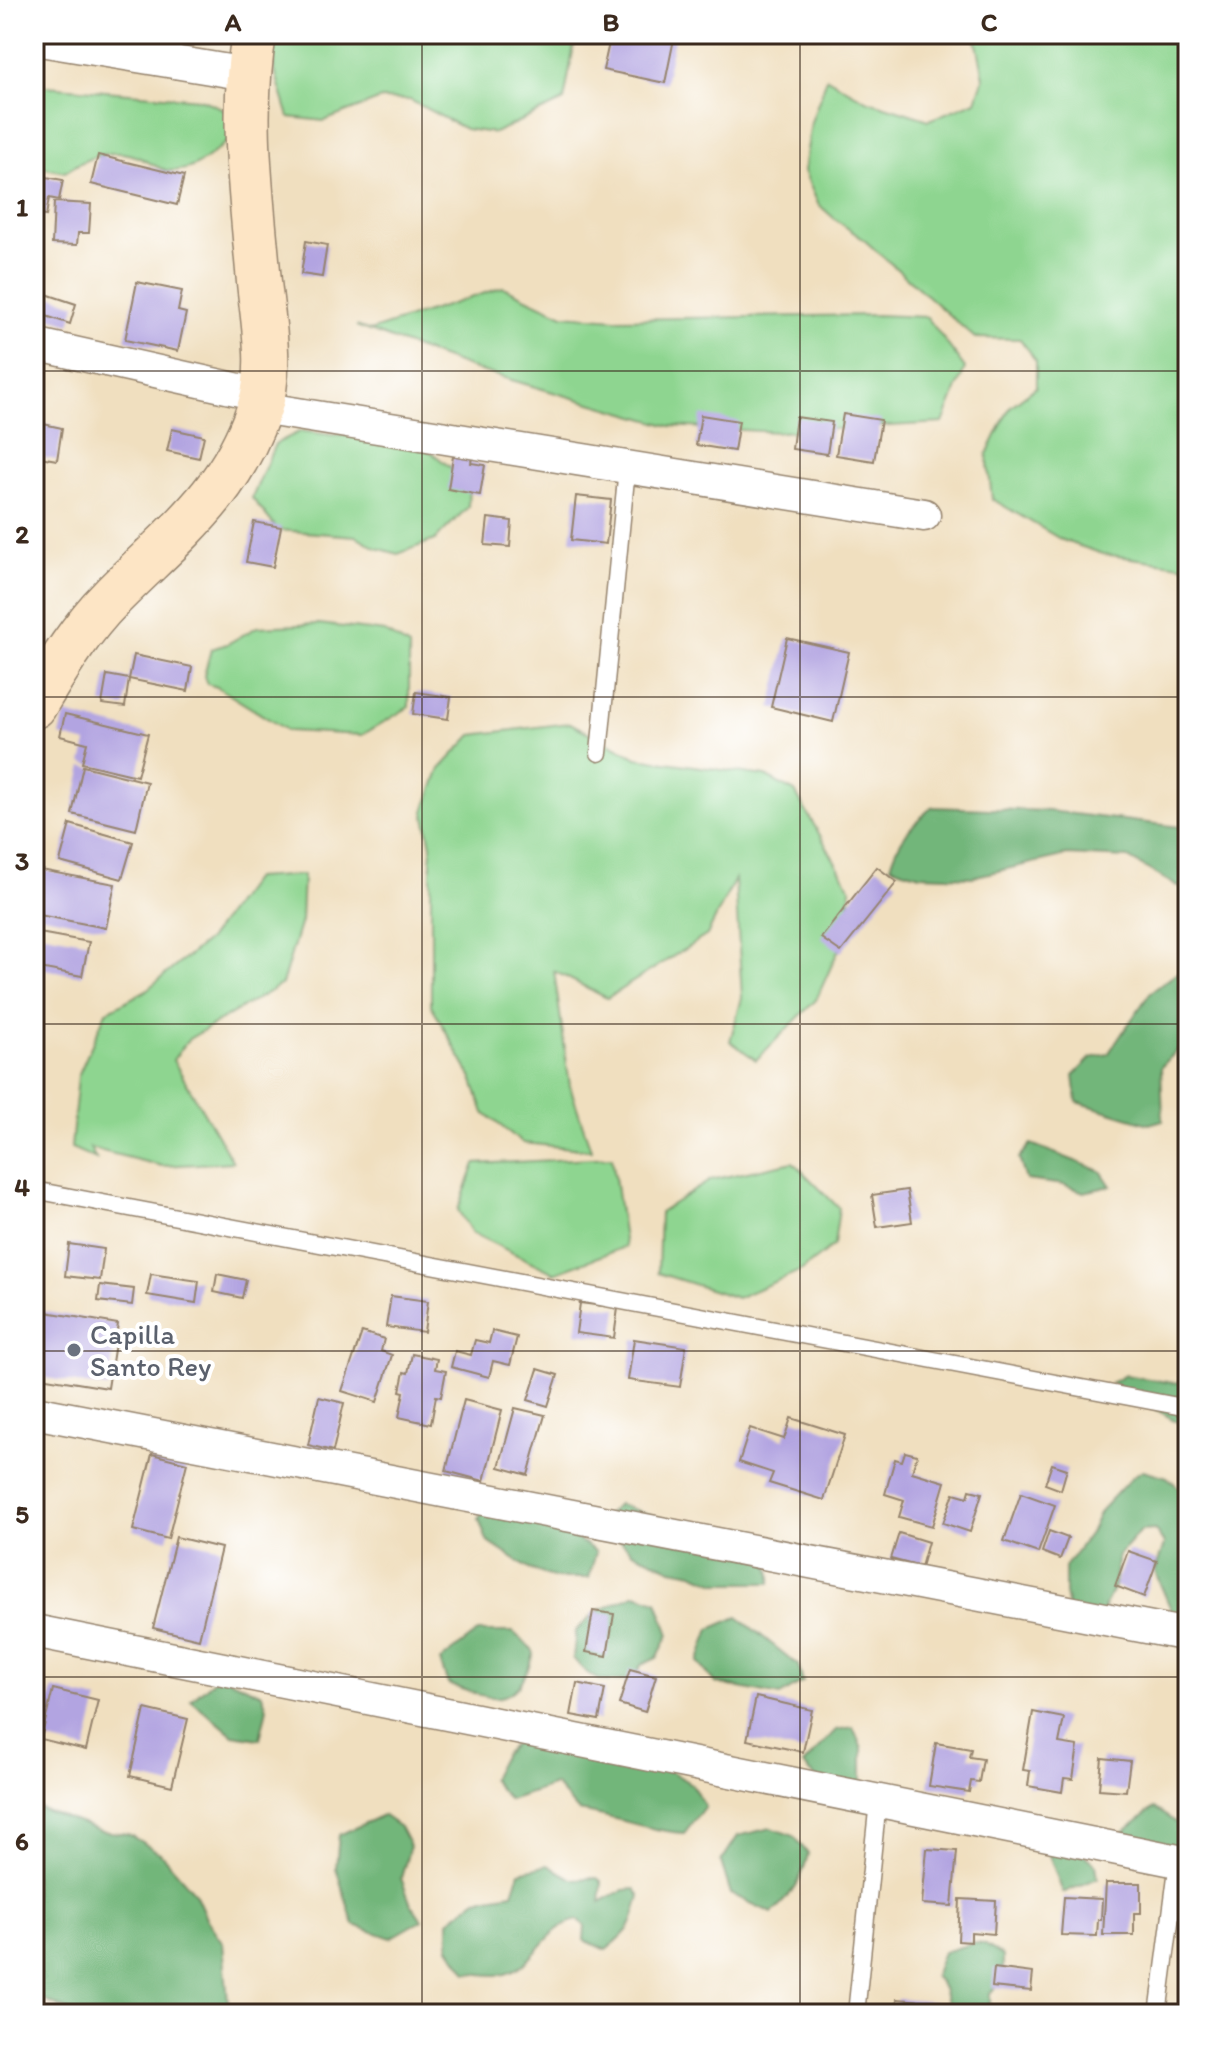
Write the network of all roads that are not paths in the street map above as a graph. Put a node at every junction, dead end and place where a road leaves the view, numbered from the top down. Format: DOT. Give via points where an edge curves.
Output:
graph roads {
  1 [pos="34,39"];
  2 [pos="250,54"];
  3 [pos="34,344"];
  4 [pos="261,401"];
  5 [pos="627,468"];
  6 [pos="924,515"];
  7 [pos="34,706"];
  8 [pos="599,753"];
  9 [pos="34,1190"];
  10 [pos="1188,1408"];
  11 [pos="34,1412"];
  12 [pos="34,1631"];
  13 [pos="1188,1635"];
  14 [pos="878,1801"];
  15 [pos="1183,1862"];
  16 [pos="856,2014"];
  17 [pos="1158,2014"];
  1 -- 2 [label="street"];
  2 -- 4 [label="main road" via="247,129 264,334"];
  3 -- 4 [label="street"];
  4 -- 5 [label="street"];
  4 -- 7 [label="main road" via="232,469 197,516 109,599"];
  5 -- 6 [label="street"];
  5 -- 8 [label="lane"];
  9 -- 10 [label="lane"];
  11 -- 13 [label="street"];
  12 -- 14 [label="street"];
  14 -- 15 [label="street"];
  14 -- 16 [label="lane"];
  15 -- 17 [label="lane"];
}
